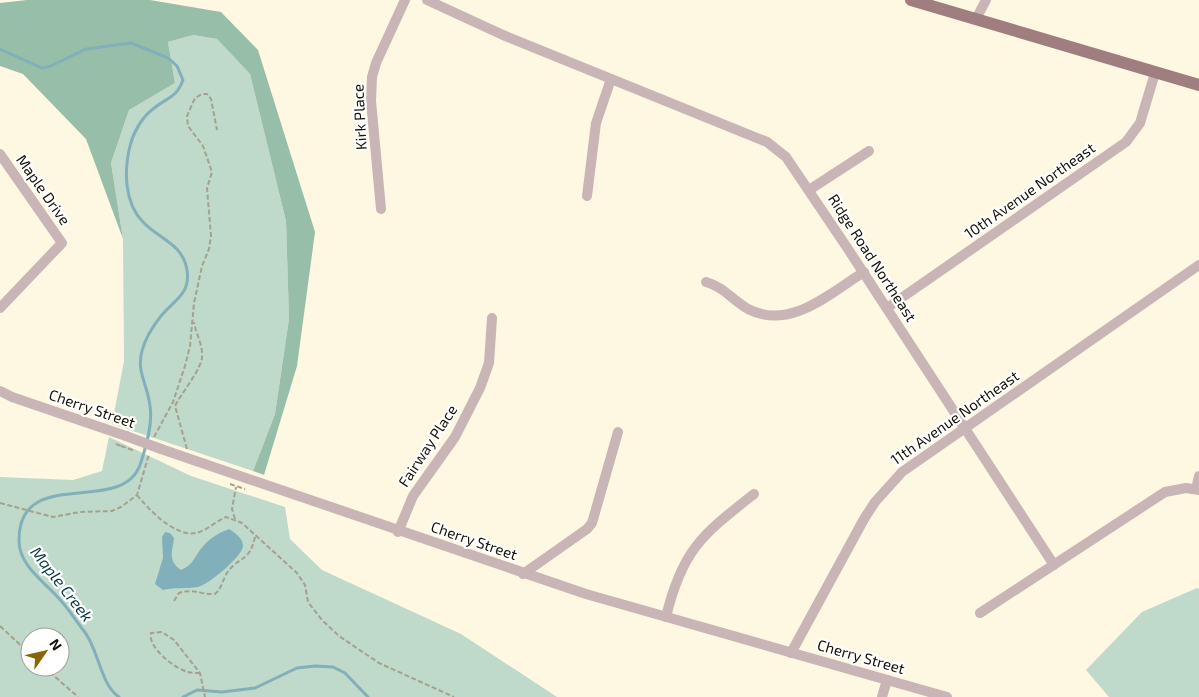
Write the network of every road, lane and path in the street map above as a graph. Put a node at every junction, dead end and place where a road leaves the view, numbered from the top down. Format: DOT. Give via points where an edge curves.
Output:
graph roads {
  1 [pos="405,0"];
  2 [pos="427,0"];
  3 [pos="910,0"];
  4 [pos="986,0"];
  5 [pos="976,19"];
  6 [pos="1155,73"];
  7 [pos="612,79"];
  8 [pos="1199,85"];
  9 [pos="217,130"];
  10 [pos="869,151"];
  11 [pos="0,154"];
  12 [pos="809,190"];
  13 [pos="587,196"];
  14 [pos="382,209"];
  15 [pos="1199,265"];
  16 [pos="864,272"];
  17 [pos="706,282"];
  18 [pos="0,308"];
  19 [pos="887,308"];
  20 [pos="193,315"];
  21 [pos="492,318"];
  22 [pos="0,391"];
  23 [pos="965,428"];
  24 [pos="618,432"];
  25 [pos="156,446"];
  26 [pos="150,451"];
  27 [pos="186,457"];
  28 [pos="238,476"];
  29 [pos="1199,476"];
  30 [pos="1197,490"];
  31 [pos="137,494"];
  32 [pos="754,494"];
  33 [pos="0,503"];
  34 [pos="235,519"];
  35 [pos="398,532"];
  36 [pos="255,537"];
  37 [pos="1054,565"];
  38 [pos="523,574"];
  39 [pos="174,602"];
  40 [pos="980,613"];
  41 [pos="666,617"];
  42 [pos="0,626"];
  43 [pos="20,645"];
  44 [pos="791,653"];
  45 [pos="200,674"];
  46 [pos="55,677"];
  47 [pos="887,680"];
  48 [pos="78,697"];
  49 [pos="205,697"];
  50 [pos="454,697"];
  51 [pos="882,697"];
  52 [pos="946,697"];
  1 -- 14 [label="street, Kirk Place" via="372,77 371,101"];
  2 -- 7 [label="street, Ridge Road Northeast"];
  3 -- 5 [label="main road"];
  4 -- 5 [label="street"];
  5 -- 6 [label="main road"];
  6 -- 8 [label="main road"];
  6 -- 19 [label="street, 10th Avenue Northeast" via="1140,123 1126,142"];
  7 -- 12 [label="street, Ridge Road Northeast" via="767,142 786,157"];
  7 -- 13 [label="street" via="596,123"];
  9 -- 20 [label="path" via="211,98 202,94 195,98 187,116 188,126 203,146 211,166 207,188 211,236"];
  10 -- 12 [label="street"];
  11 -- 18 [label="street, Maple Drive" via="62,243"];
  12 -- 16 [label="street, Ridge Road Northeast"];
  15 -- 23 [label="street, 11th Avenue Northeast"];
  16 -- 17 [label="street" via="805,310 783,316 758,313 719,286"];
  16 -- 19 [label="street, Ridge Road Northeast"];
  19 -- 23 [label="street, Ridge Road Northeast"];
  20 -- 25 [label="path" via="185,366"];
  20 -- 27 [label="path" via="202,359 200,368 175,406 186,439"];
  21 -- 35 [label="street, Fairway Place" via="489,363 480,388 455,436 413,496"];
  22 -- 25 [label="street, Cherry Street, bridge"];
  23 -- 37 [label="street, Ridge Road Northeast"];
  23 -- 44 [label="street, 11th Avenue Northeast" via="907,468 875,502"];
  24 -- 38 [label="street" via="592,524"];
  25 -- 27 [label="street, Cherry Street"];
  26 -- 31 [label="path"];
  27 -- 28 [label="street, Cherry Street"];
  28 -- 34 [label="path" via="232,510"];
  28 -- 35 [label="street, Cherry Street"];
  29 -- 30 [label="street"];
  30 -- 37 [label="street" via="1180,488 1165,492"];
  31 -- 33 [label="path" via="112,511 53,517"];
  31 -- 34 [label="path" via="159,518 185,533 195,534 226,517"];
  32 -- 41 [label="street" via="712,529 688,555 673,587"];
  34 -- 36 [label="path"];
  35 -- 38 [label="street, Cherry Street"];
  36 -- 39 [label="path" via="250,555 227,572 221,589 215,594 189,590 179,593"];
  36 -- 50 [label="path" via="297,573 305,585 308,602 339,636 379,663"];
  37 -- 40 [label="street"];
  38 -- 41 [label="street, Cherry Street"];
  41 -- 44 [label="street, Cherry Street"];
  42 -- 43 [label="path"];
  44 -- 47 [label="street, Cherry Street"];
  45 -- 45 [label="path" via="174,640 162,632 151,633 152,644 169,662"];
  45 -- 49 [label="path"];
  46 -- 48 [label="path"];
  47 -- 51 [label="street"];
  47 -- 52 [label="street, Cherry Street"];
}
